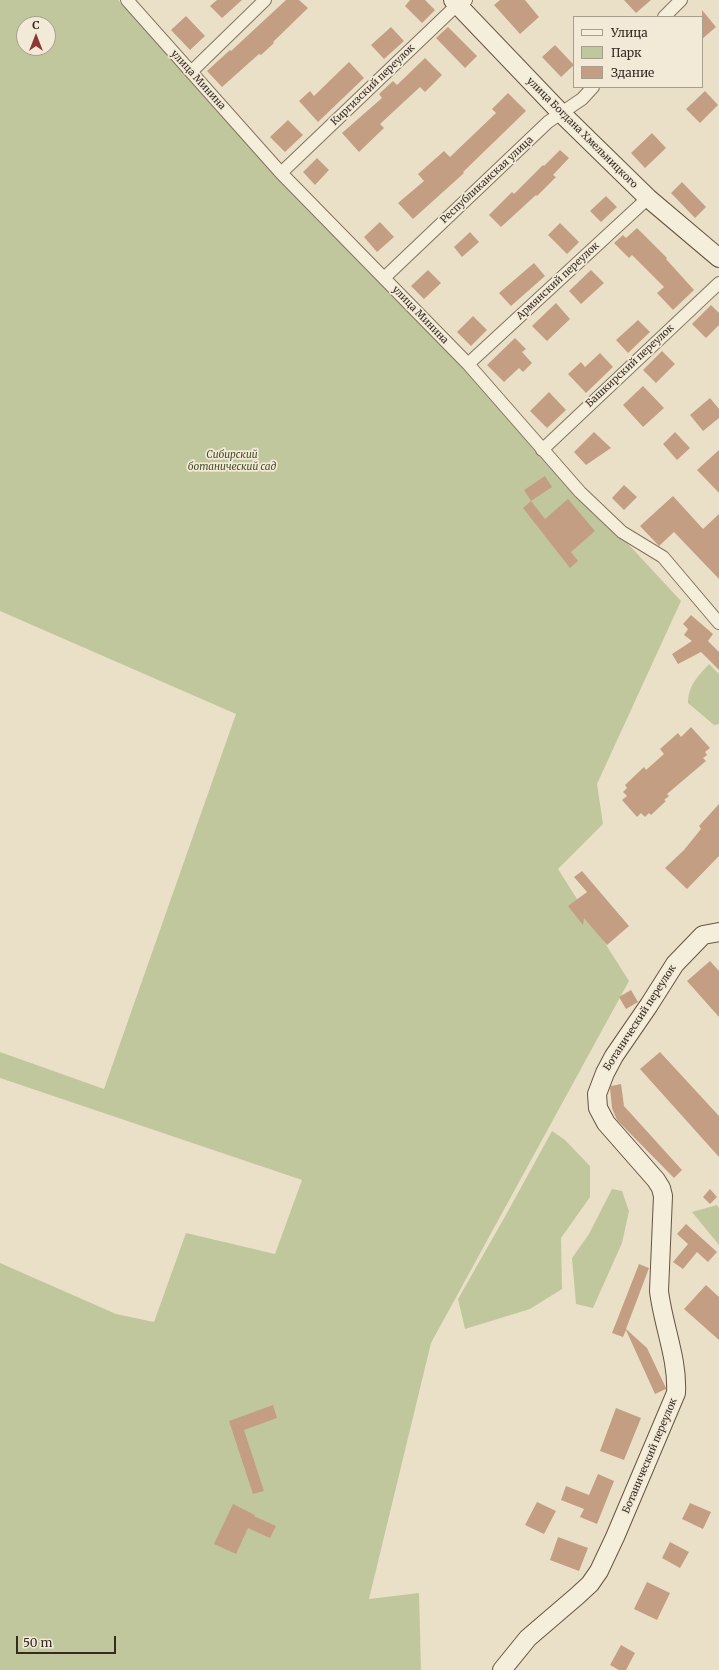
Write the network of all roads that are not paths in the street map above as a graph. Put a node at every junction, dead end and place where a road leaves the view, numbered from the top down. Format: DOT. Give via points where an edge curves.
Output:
graph roads {
  1 [pos="127,0"];
  2 [pos="265,0"];
  3 [pos="681,0"];
  4 [pos="459,2"];
  5 [pos="665,16"];
  6 [pos="191,72"];
  7 [pos="592,88"];
  8 [pos="561,113"];
  9 [pos="281,173"];
  10 [pos="648,198"];
  11 [pos="719,258"];
  12 [pos="384,278"];
  13 [pos="719,283"];
  14 [pos="468,364"];
  15 [pos="542,450"];
  16 [pos="719,623"];
  17 [pos="719,932"];
  18 [pos="502,1670"];
  1 -- 6 [label="street, улица Минина"];
  2 -- 6 [label="street"];
  3 -- 5 [label="street"];
  4 -- 8 [label="street, улица Богдана Хмельницкого"];
  4 -- 9 [label="street, Киргизский переулок"];
  6 -- 9 [label="street, улица Минина"];
  7 -- 8 [label="street, Республиканская улица" via="582,99"];
  8 -- 10 [label="street, улица Богдана Хмельницкого"];
  8 -- 12 [label="street, Республиканская улица" via="548,122"];
  9 -- 12 [label="street, улица Минина"];
  10 -- 11 [label="street, улица Богдана Хмельницкого"];
  10 -- 14 [label="street, Армянский переулок"];
  12 -- 14 [label="street, улица Минина"];
  13 -- 15 [label="street, Башкирский переулок"];
  14 -- 15 [label="street, улица Минина"];
  15 -- 16 [label="street, улица Минина" via="580,492 622,532 663,557"];
  17 -- 18 [label="street, Ботанический переулок" via="703,935 675,964 614,1056 597,1094 598,1108 606,1123 661,1188 663,1196 659,1291 676,1371 676,1393 599,1571 590,1584 528,1638"];
}
